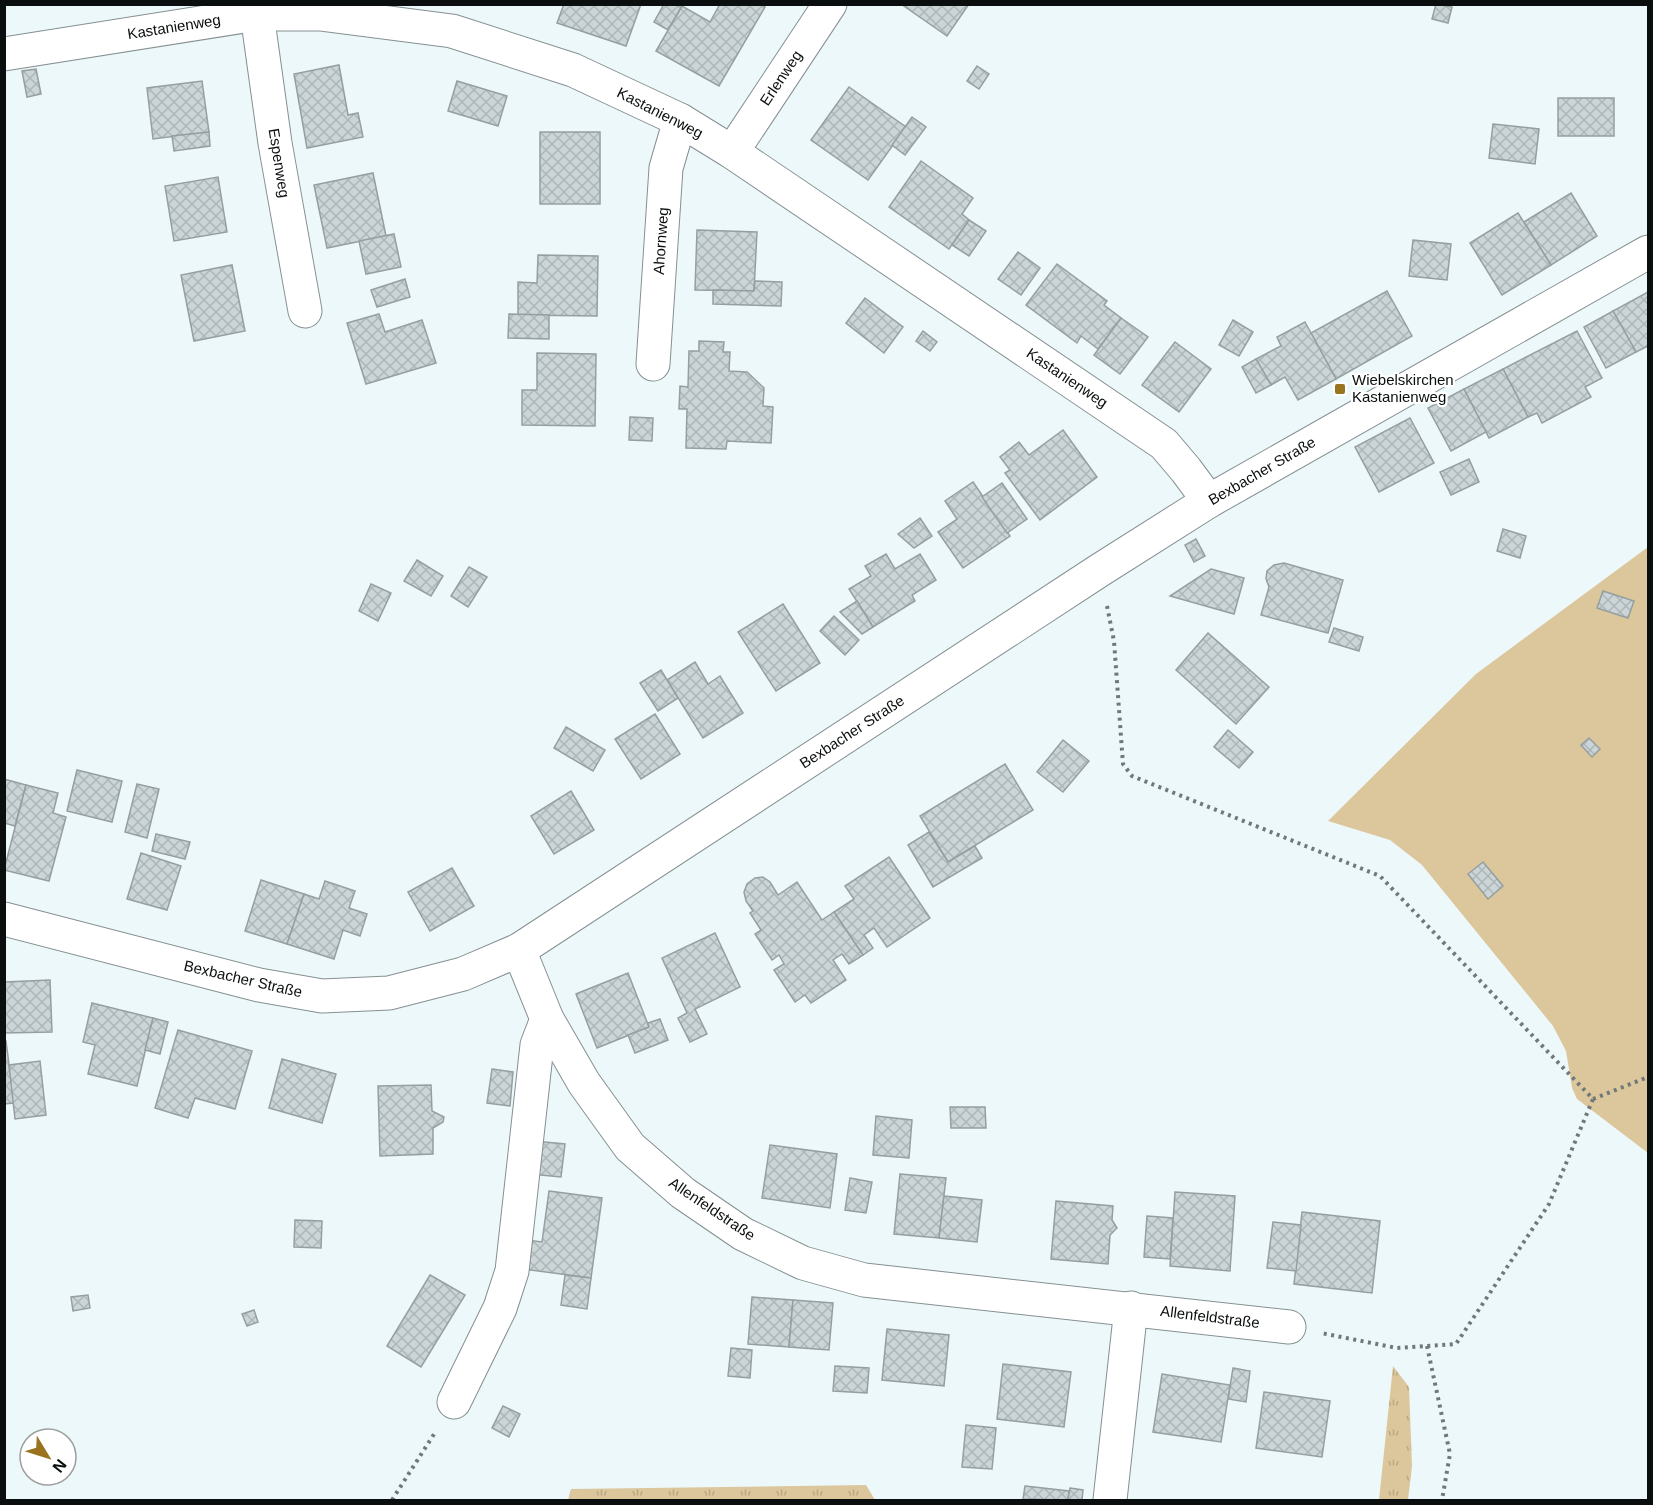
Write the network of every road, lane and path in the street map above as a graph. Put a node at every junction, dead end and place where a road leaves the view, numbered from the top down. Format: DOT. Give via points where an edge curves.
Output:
graph roads {
  1 [pos="830,4"];
  2 [pos="257,14"];
  3 [pos="4,54"];
  4 [pos="680,120"];
  5 [pos="732,152"];
  6 [pos="1648,252"];
  7 [pos="305,311"];
  8 [pos="653,364"];
  9 [pos="1209,501"];
  10 [pos="1100,570"];
  11 [pos="4,919"];
  12 [pos="519,950"];
  13 [pos="547,1019"];
  14 [pos="1648,1077"];
  15 [pos="1593,1099"];
  16 [pos="1131,1308"];
  17 [pos="1289,1327"];
  18 [pos="1427,1346"];
  19 [pos="453,1402"];
  20 [pos="392,1500"];
  21 [pos="1110,1500"];
  22 [pos="1442,1500"];
  1 -- 5 [label="street, Erlenweg"];
  2 -- 3 [label="street, Kastanienweg"];
  2 -- 4 [label="street, Kastanienweg" via="320,14 452,31 573,70"];
  2 -- 7 [label="street, Espenweg"];
  4 -- 5 [label="street, Kastanienweg"];
  4 -- 8 [label="street, Ahornweg" via="666,168"];
  5 -- 9 [label="street, Kastanienweg" via="1164,444"];
  6 -- 9 [label="street, Bexbacher Straße"];
  9 -- 10 [label="street, Bexbacher Straße"];
  10 -- 12 [label="street, Bexbacher Straße"];
  10 -- 15 [label="path" via="1114,641 1123,764 1132,776 1380,876"];
  11 -- 12 [label="street, Bexbacher Straße" via="259,985 321,996 389,993 463,974"];
  12 -- 13 [label="street, Allenfeldstraße"];
  13 -- 16 [label="street, Allenfeldstraße" via="584,1083 630,1147 683,1193 743,1234 803,1263 864,1280"];
  13 -- 19 [label="street" via="537,1045 512,1271 500,1308"];
  14 -- 15 [label="path"];
  15 -- 18 [label="path" via="1549,1204 1456,1344"];
  16 -- 17 [label="street, Allenfeldstraße"];
  16 -- 21 [label="street"];
  17 -- 18 [label="path" via="1397,1348"];
  18 -- 22 [label="path" via="1450,1454"];
  19 -- 20 [label="path"];
}
